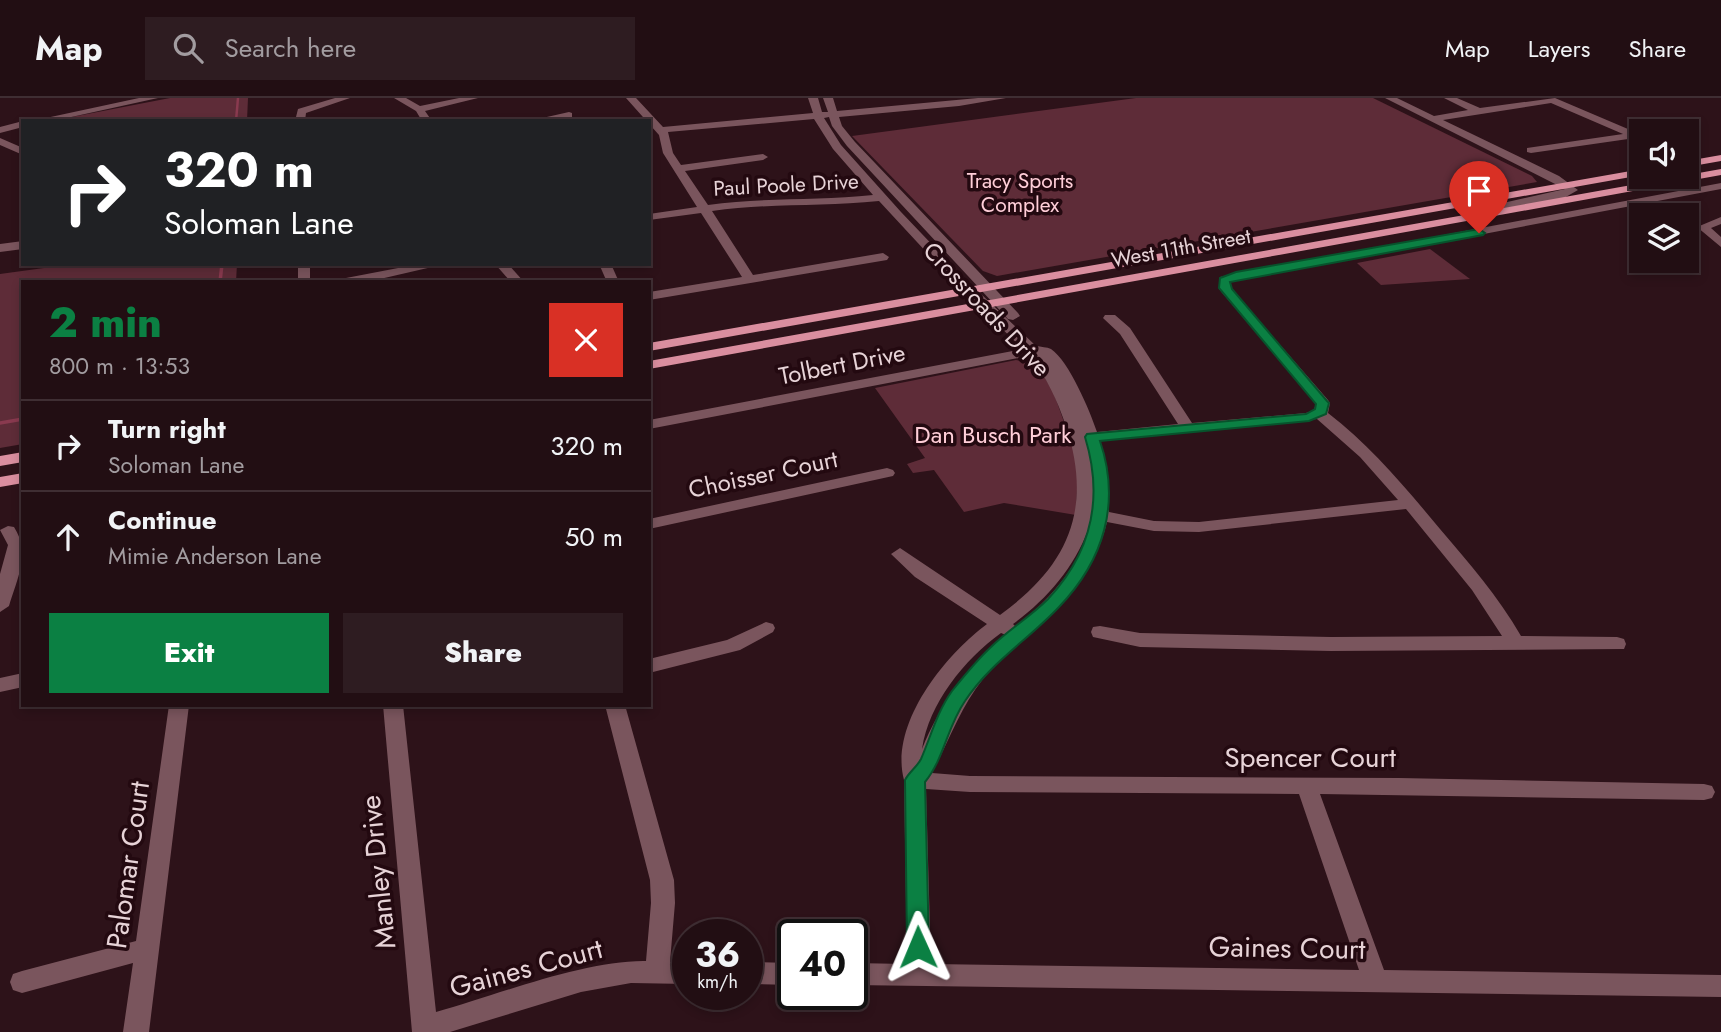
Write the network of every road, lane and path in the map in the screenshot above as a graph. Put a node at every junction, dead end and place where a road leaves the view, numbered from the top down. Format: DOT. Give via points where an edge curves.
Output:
graph roads {
  1 [pos="153,98"];
  2 [pos="345,98"];
  3 [pos="399,98"];
  4 [pos="473,98"];
  5 [pos="635,98"];
  6 [pos="813,98"];
  7 [pos="828,98"];
  8 [pos="996,98"];
  9 [pos="1378,98"];
  10 [pos="1390,98"];
  11 [pos="1449,98"];
  12 [pos="1550,99"];
  13 [pos="92,103"];
  14 [pos="419,109"];
  15 [pos="1478,111"];
  16 [pos="569,115"];
  17 [pos="300,116"];
  18 [pos="817,116"];
  19 [pos="832,116"];
  20 [pos="43,119"];
  21 [pos="426,119"];
  22 [pos="546,119"];
  23 [pos="1428,119"];
  24 [pos="21,125"];
  25 [pos="0,130"];
  26 [pos="661,130"];
  27 [pos="1629,130"];
  28 [pos="1629,135"];
  29 [pos="0,141"];
  30 [pos="17,150"];
  31 [pos="1531,150"];
  32 [pos="0,152"];
  33 [pos="763,157"];
  34 [pos="1721,159"];
  35 [pos="1699,162"];
  36 [pos="678,169"];
  37 [pos="1721,172"];
  38 [pos="1629,175"];
  39 [pos="1569,185"];
  40 [pos="1721,186"];
  41 [pos="1548,189"];
  42 [pos="1703,189"];
  43 [pos="1721,194"];
  44 [pos="884,197"];
  45 [pos="1721,200"];
  46 [pos="704,209"];
  47 [pos="651,217"];
  48 [pos="1463,218"];
  49 [pos="1721,220"];
  50 [pos="1721,243"];
  51 [pos="21,245"];
  52 [pos="0,248"];
  53 [pos="883,257"];
  54 [pos="429,266"];
  55 [pos="503,266"];
  56 [pos="750,279"];
  57 [pos="356,280"];
  58 [pos="516,280"];
  59 [pos="970,291"];
  60 [pos="651,296"];
  61 [pos="991,298"];
  62 [pos="1110,318"];
  63 [pos="651,347"];
  64 [pos="1037,350"];
  65 [pos="651,365"];
  66 [pos="1318,413"];
  67 [pos="651,425"];
  68 [pos="1188,429"];
  69 [pos="1086,438"];
  70 [pos="21,457"];
  71 [pos="0,461"];
  72 [pos="887,473"];
  73 [pos="21,478"];
  74 [pos="0,482"];
  75 [pos="1410,504"];
  76 [pos="1093,515"];
  77 [pos="651,524"];
  78 [pos="8,531"];
  79 [pos="900,554"];
  80 [pos="0,606"];
  81 [pos="766,628"];
  82 [pos="1009,629"];
  83 [pos="1100,632"];
  84 [pos="1515,642"];
  85 [pos="1617,644"];
  86 [pos="651,666"];
  87 [pos="21,680"];
  88 [pos="0,685"];
  89 [pos="179,707"];
  90 [pos="393,707"];
  91 [pos="616,707"];
  92 [pos="915,780"];
  93 [pos="1307,787"];
  94 [pos="1704,792"];
  95 [pos="146,949"];
  96 [pos="657,973"];
  97 [pos="672,973"];
  98 [pos="868,974"];
  99 [pos="919,975"];
  100 [pos="1375,980"];
  101 [pos="22,982"];
  102 [pos="1721,986"];
  103 [pos="425,1030"];
  104 [pos="136,1032"];
  1 -- 13 [label="street"];
  2 -- 17 [label="street"];
  3 -- 14 [label="street"];
  4 -- 14 [label="street"];
  5 -- 26 [label="street"];
  6 -- 18 [label="street, Crossroads Drive"];
  7 -- 19 [label="street, Crossroads Drive"];
  8 -- 19 [label="street"];
  9 -- 23 [label="street"];
  10 -- 23 [label="street"];
  11 -- 15 [label="street"];
  12 -- 15 [label="street"];
  12 -- 27 [label="street"];
  13 -- 20 [label="street"];
  14 -- 21 [label="street"];
  15 -- 23 [label="street"];
  16 -- 22 [label="street"];
  18 -- 19 [label="street"];
  18 -- 26 [label="street"];
  18 -- 44 [label="street, Crossroads Drive" via="837,147"];
  19 -- 61 [label="street, Crossroads Drive" via="850,144"];
  23 -- 39 [label="street"];
  23 -- 41 [label="street" via="1546,180"];
  24 -- 25 [label="street"];
  26 -- 36 [label="street"];
  28 -- 31 [label="street"];
  29 -- 30 [label="street"];
  30 -- 32 [label="street"];
  33 -- 36 [label="street"];
  34 -- 35 [label="main road"];
  36 -- 46 [label="street"];
  37 -- 48 [label="main road, West 11th Street"];
  38 -- 39 [label="main road, West 11th Street"];
  39 -- 41 [label="main road, West 11th Street"];
  39 -- 48 [label="street" via="1572,191 1483,209"];
  40 -- 42 [label="street"];
  41 -- 61 [label="main road, West 11th Street"];
  42 -- 43 [label="street"];
  42 -- 45 [label="street"];
  42 -- 66 [label="street" via="1224,281 1227,291 1323,403"];
  44 -- 46 [label="street, Paul Poole Drive" via="829,203 768,201"];
  44 -- 59 [label="street, Crossroads Drive"];
  46 -- 47 [label="street, Paul Poole Drive"];
  46 -- 56 [label="street"];
  48 -- 61 [label="main road, West 11th Street"];
  49 -- 50 [label="street" via="1703,228"];
  51 -- 52 [label="street"];
  53 -- 56 [label="street"];
  54 -- 57 [label="street"];
  55 -- 58 [label="street"];
  56 -- 60 [label="street"];
  59 -- 61 [label="street, Crossroads Drive"];
  59 -- 63 [label="main road"];
  61 -- 64 [label="street, Crossroads Drive"];
  61 -- 65 [label="main road, West 11th Street"];
  62 -- 68 [label="street" via="1125,331"];
  64 -- 67 [label="street, Tolbert Drive"];
  64 -- 69 [label="street, Crossroads Drive"];
  66 -- 68 [label="street"];
  66 -- 75 [label="street" via="1345,432"];
  68 -- 69 [label="street"];
  69 -- 76 [label="street, Crossroads Drive"];
  70 -- 71 [label="main road"];
  72 -- 77 [label="street, Choisser Court"];
  73 -- 74 [label="main road"];
  75 -- 76 [label="street" via="1199,527 1154,526"];
  75 -- 84 [label="street" via="1499,611"];
  76 -- 82 [label="street, Crossroads Drive" via="1072,552"];
  78 -- 80 [label="street" via="16,545"];
  79 -- 82 [label="street" via="920,573"];
  81 -- 86 [label="street" via="733,645"];
  82 -- 92 [label="street, Crossroads Drive" via="958,697 939,731 928,765"];
  83 -- 84 [label="street" via="1140,640"];
  84 -- 85 [label="street"];
  87 -- 88 [label="street"];
  89 -- 95 [label="street, Palomar Court"];
  90 -- 103 [label="street, Manley Drive"];
  91 -- 96 [label="street" via="662,880"];
  92 -- 93 [label="street, Spencer Court"];
  92 -- 99 [label="street"];
  93 -- 94 [label="street, Spencer Court"];
  93 -- 100 [label="street"];
  95 -- 101 [label="street"];
  95 -- 104 [label="street, Palomar Court"];
  96 -- 97 [label="street, Gaines Court"];
  96 -- 103 [label="street, Gaines Court" via="631,972 581,981"];
  98 -- 99 [label="street, Gaines Court"];
  99 -- 100 [label="street, Gaines Court"];
  100 -- 102 [label="street, Gaines Court"];
}
